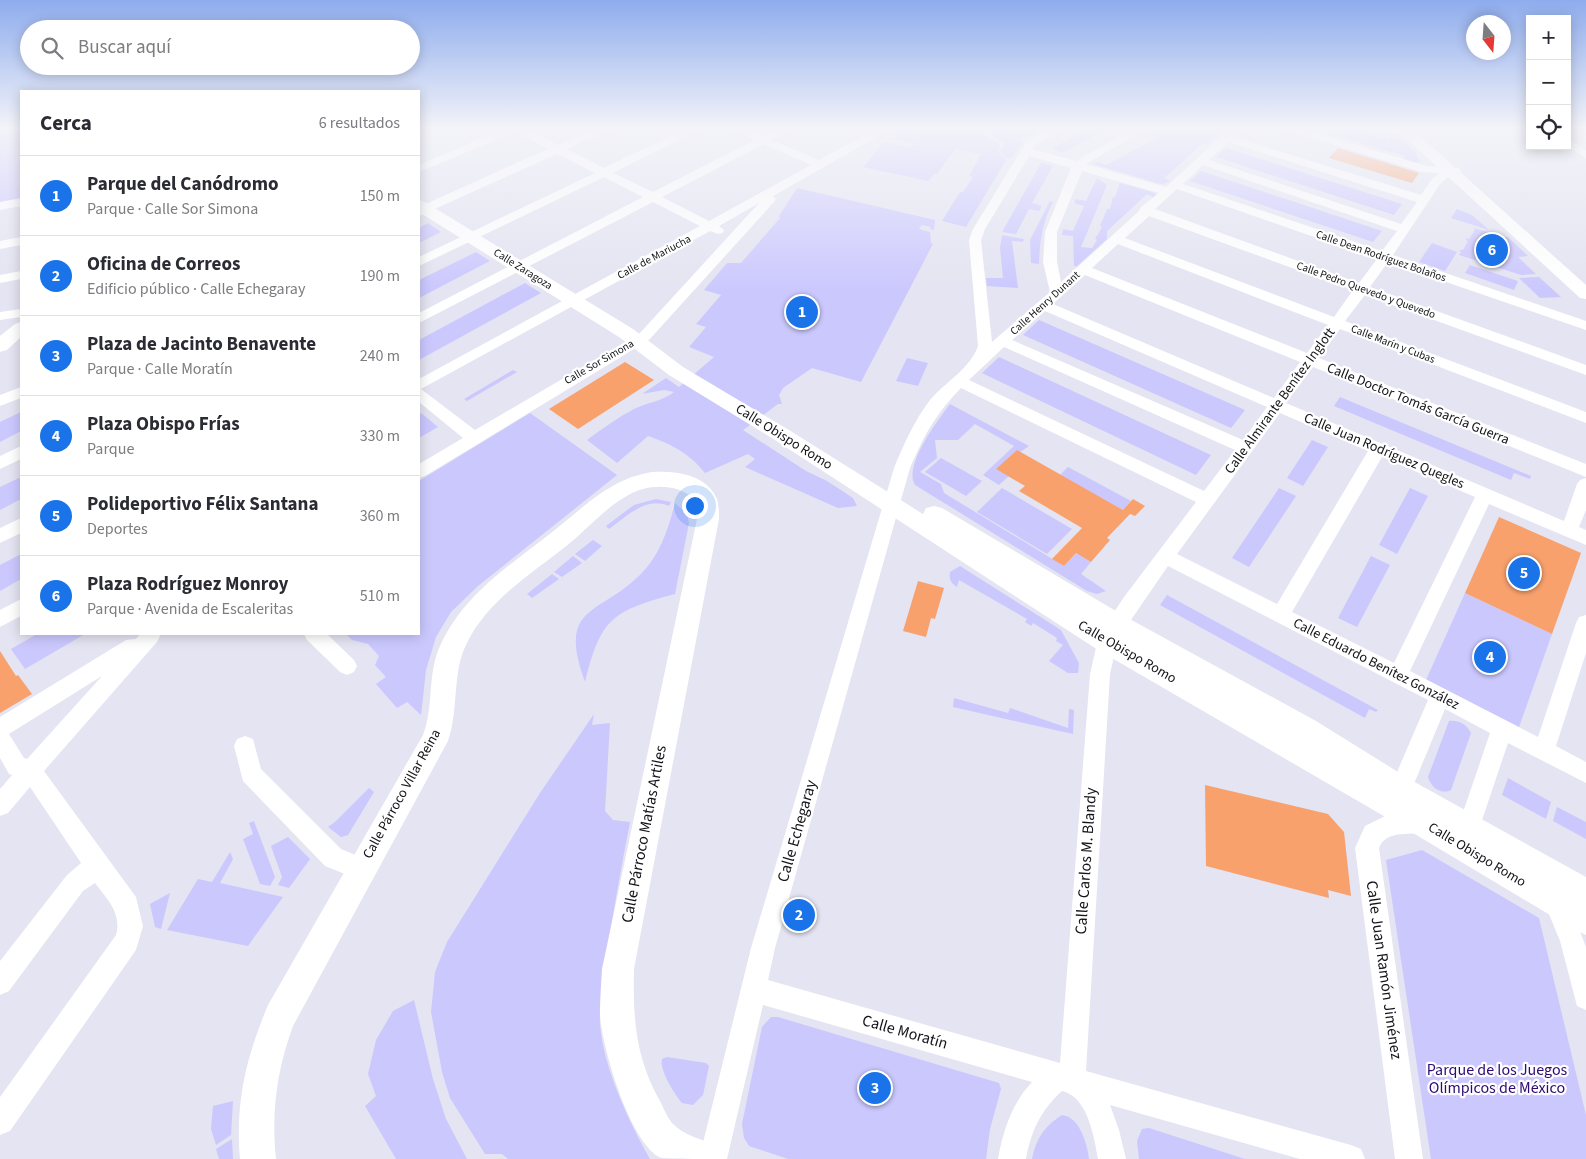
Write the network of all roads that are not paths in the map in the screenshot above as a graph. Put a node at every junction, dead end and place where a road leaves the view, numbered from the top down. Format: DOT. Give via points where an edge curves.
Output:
graph roads {
  1 [pos="485,181"];
  2 [pos="587,181"];
  3 [pos="620,181"];
  4 [pos="686,181"];
  5 [pos="793,181"];
  6 [pos="1008,181"];
  7 [pos="1072,181"];
  8 [pos="1142,181"];
  9 [pos="1179,181"];
  10 [pos="1262,181"];
  11 [pos="1364,181"];
  12 [pos="1438,181"];
  13 [pos="1466,181"];
  14 [pos="1467,181"];
  15 [pos="1171,188"];
  16 [pos="779,189"];
  17 [pos="654,198"];
  18 [pos="1424,200"];
  19 [pos="20,202"];
  20 [pos="0,206"];
  21 [pos="421,209"];
  22 [pos="1146,210"];
  23 [pos="737,212"];
  24 [pos="752,220"];
  25 [pos="710,226"];
  26 [pos="1404,229"];
  27 [pos="471,237"];
  28 [pos="735,238"];
  29 [pos="1116,239"];
  30 [pos="20,241"];
  31 [pos="0,245"];
  32 [pos="1384,257"];
  33 [pos="420,262"];
  34 [pos="520,266"];
  35 [pos="1083,269"];
  36 [pos="20,276"];
  37 [pos="0,279"];
  38 [pos="1586,280"];
  39 [pos="1360,288"];
  40 [pos="1057,293"];
  41 [pos="1586,294"];
  42 [pos="573,300"];
  43 [pos="1043,304"];
  44 [pos="20,312"];
  45 [pos="0,316"];
  46 [pos="420,318"];
  47 [pos="1337,322"];
  48 [pos="1586,326"];
  49 [pos="20,329"];
  50 [pos="635,337"];
  51 [pos="9,340"];
  52 [pos="1003,341"];
  53 [pos="981,360"];
  54 [pos="1309,360"];
  55 [pos="1586,370"];
  56 [pos="960,382"];
  57 [pos="420,384"];
  58 [pos="20,392"];
  59 [pos="420,395"];
  60 [pos="0,401"];
  61 [pos="1277,404"];
  62 [pos="1586,418"];
  63 [pos="474,438"];
  64 [pos="1246,448"];
  65 [pos="1378,449"];
  66 [pos="20,453"];
  67 [pos="0,463"];
  68 [pos="420,471"];
  69 [pos="1586,471"];
  70 [pos="688,483"];
  71 [pos="1586,484"];
  72 [pos="1485,494"];
  73 [pos="892,498"];
  74 [pos="1207,500"];
  75 [pos="20,526"];
  76 [pos="1568,530"];
  77 [pos="0,536"];
  78 [pos="1586,538"];
  79 [pos="1165,556"];
  80 [pos="20,608"];
  81 [pos="1280,615"];
  82 [pos="0,619"];
  83 [pos="1586,623"];
  84 [pos="1112,633"];
  85 [pos="152,635"];
  86 [pos="315,635"];
  87 [pos="347,666"];
  88 [pos="1398,675"];
  89 [pos="1440,696"];
  90 [pos="0,728"];
  91 [pos="1502,728"];
  92 [pos="0,738"];
  93 [pos="245,746"];
  94 [pos="1544,751"];
  95 [pos="31,770"];
  96 [pos="1586,773"];
  97 [pos="1397,798"];
  98 [pos="0,805"];
  99 [pos="1423,823"];
  100 [pos="1469,827"];
  101 [pos="97,866"];
  102 [pos="362,869"];
  103 [pos="1586,894"];
  104 [pos="1556,902"];
  105 [pos="1586,919"];
  106 [pos="0,982"];
  107 [pos="753,989"];
  108 [pos="1586,997"];
  109 [pos="1071,1080"];
  110 [pos="0,1121"];
  111 [pos="258,1159"];
  112 [pos="707,1159"];
  113 [pos="713,1159"];
  114 [pos="1012,1159"];
  115 [pos="1112,1159"];
  116 [pos="1351,1159"];
  117 [pos="1409,1159"];
  1 -- 21 [label="street"];
  2 -- 27 [label="street"];
  3 -- 17 [label="street"];
  4 -- 17 [label="street"];
  5 -- 16 [label="street, Calle de Mariucha"];
  6 -- 53 [label="street" via="975,240 985,346"];
  7 -- 40 [label="street" via="1051,232 1050,262"];
  8 -- 15 [label="street, Calle Dean Rodríguez Bolaños"];
  9 -- 15 [label="street, Calle Henry Dunant"];
  10 -- 26 [label="street"];
  11 -- 18 [label="street"];
  12 -- 18 [label="street, Calle Almirante Benítez Inglott"];
  13 -- 41 [label="street"];
  14 -- 38 [label="street"];
  15 -- 22 [label="street, Calle Henry Dunant"];
  15 -- 32 [label="street, Calle Dean Rodríguez Bolaños"];
  16 -- 23 [label="street, Calle de Mariucha"];
  16 -- 24 [label="street, Calle Sor Simona"];
  17 -- 25 [label="street"];
  17 -- 34 [label="street"];
  18 -- 26 [label="street, Calle Almirante Benítez Inglott"];
  19 -- 20 [label="street"];
  21 -- 27 [label="street, Calle Zaragoza"];
  22 -- 29 [label="street, Calle Henry Dunant"];
  22 -- 39 [label="street, Calle Pedro Quevedo y Quevedo"];
  23 -- 24 [label="street" via="749,215"];
  23 -- 25 [label="street, Calle de Mariucha"];
  24 -- 28 [label="street, Calle Sor Simona"];
  25 -- 28 [label="street"];
  25 -- 42 [label="street, Calle de Mariucha"];
  26 -- 32 [label="street, Calle Almirante Benítez Inglott"];
  27 -- 33 [label="street"];
  27 -- 34 [label="street, Calle Zaragoza"];
  28 -- 50 [label="street, Calle Sor Simona"];
  29 -- 35 [label="street, Calle Henry Dunant"];
  29 -- 47 [label="street, Calle Marín y Cubas"];
  30 -- 31 [label="street"];
  32 -- 39 [label="street, Calle Almirante Benítez Inglott"];
  32 -- 48 [label="street, Calle Dean Rodríguez Bolaños"];
  34 -- 42 [label="street, Calle Zaragoza"];
  34 -- 46 [label="street"];
  35 -- 40 [label="street, Calle Henry Dunant"];
  35 -- 54 [label="street, Calle Doctor Tomás García Guerra"];
  36 -- 37 [label="street"];
  39 -- 47 [label="street, Calle Almirante Benítez Inglott"];
  39 -- 55 [label="street, Calle Pedro Quevedo y Quevedo"];
  40 -- 43 [label="street, Calle Henry Dunant"];
  42 -- 50 [label="street, Calle Zaragoza"];
  42 -- 57 [label="street, Calle de Mariucha"];
  43 -- 52 [label="street, Calle Henry Dunant"];
  43 -- 61 [label="street, Calle Juan Rodríguez Quegles"];
  44 -- 45 [label="street"];
  47 -- 54 [label="street, Calle Almirante Benítez Inglott"];
  47 -- 62 [label="street, Calle Marín y Cubas"];
  49 -- 51 [label="street"];
  50 -- 63 [label="street, Calle Sor Simona"];
  50 -- 73 [label="street, Calle Obispo Romo"];
  52 -- 53 [label="street, Calle Henry Dunant"];
  52 -- 64 [label="street"];
  53 -- 56 [label="street, Calle Henry Dunant"];
  54 -- 61 [label="street, Calle Almirante Benítez Inglott"];
  54 -- 69 [label="street, Calle Doctor Tomás García Guerra"];
  56 -- 73 [label="street, Calle Henry Dunant" via="936,404 917,433"];
  56 -- 74 [label="street"];
  58 -- 60 [label="street"];
  59 -- 63 [label="street"];
  61 -- 64 [label="street, Calle Almirante Benítez Inglott"];
  61 -- 65 [label="street, Calle Juan Rodríguez Quegles"];
  63 -- 68 [label="street, Calle Sor Simona"];
  64 -- 74 [label="street, Calle Almirante Benítez Inglott"];
  65 -- 72 [label="street, Calle Juan Rodríguez Quegles"];
  65 -- 81 [label="street"];
  66 -- 67 [label="street"];
  70 -- 102 [label="street, Calle Párroco Villar Reina" via="654,480 635,484 612,497 478,606 449,655 440,728"];
  70 -- 112 [label="street, Calle Párroco Matías Artiles" via="706,500 708,519 618,969 616,1015 625,1061 641,1102 659,1135 678,1149"];
  71 -- 76 [label="street"];
  72 -- 76 [label="street, Calle Juan Rodríguez Quegles"];
  72 -- 88 [label="street"];
  73 -- 84 [label="street, Calle Obispo Romo"];
  73 -- 107 [label="street, Calle Echegaray"];
  74 -- 79 [label="street, Calle Almirante Benítez Inglott"];
  75 -- 77 [label="street"];
  76 -- 78 [label="street, Calle Juan Rodríguez Quegles"];
  79 -- 81 [label="street, Calle Eduardo Benítez González"];
  79 -- 84 [label="street, Calle Almirante Benítez Inglott"];
  80 -- 82 [label="street"];
  81 -- 88 [label="street, Calle Eduardo Benítez González"];
  83 -- 94 [label="street"];
  84 -- 97 [label="street, Calle Obispo Romo"];
  84 -- 109 [label="street, Calle Carlos M. Blandy" via="1100,674"];
  85 -- 90 [label="street"];
  85 -- 95 [label="street"];
  86 -- 87 [label="street"];
  88 -- 89 [label="street, Calle Eduardo Benítez González"];
  89 -- 91 [label="street, Calle Eduardo Benítez González"];
  89 -- 97 [label="street"];
  91 -- 94 [label="street, Calle Eduardo Benítez González"];
  91 -- 100 [label="street"];
  92 -- 95 [label="street" via="17,767"];
  93 -- 102 [label="street" via="251,774 333,858"];
  94 -- 96 [label="street, Calle Eduardo Benítez González"];
  95 -- 98 [label="street"];
  95 -- 101 [label="street"];
  97 -- 99 [label="street, Calle Obispo Romo"];
  97 -- 100 [label="street, Calle Obispo Romo"];
  99 -- 104 [label="street, Calle Obispo Romo"];
  99 -- 117 [label="street, Calle Juan Ramón Jiménez" via="1393,823 1373,834 1367,848"];
  100 -- 103 [label="street, Calle Obispo Romo"];
  101 -- 106 [label="street" via="75,883"];
  101 -- 110 [label="street" via="127,906 130,926 127,941"];
  102 -- 111 [label="street, Calle Párroco Villar Reina" via="280,1018 267,1051 257,1086 255,1137"];
  104 -- 105 [label="street, Calle Obispo Romo"];
  104 -- 108 [label="street" via="1572,941"];
  107 -- 109 [label="street, Calle Moratín"];
  107 -- 113 [label="street, Calle Echegaray"];
  109 -- 114 [label="street" via="1044,1087 1028,1108 1016,1136"];
  109 -- 115 [label="street" via="1094,1102 1104,1125"];
  109 -- 116 [label="street, Calle Moratín"];
}
